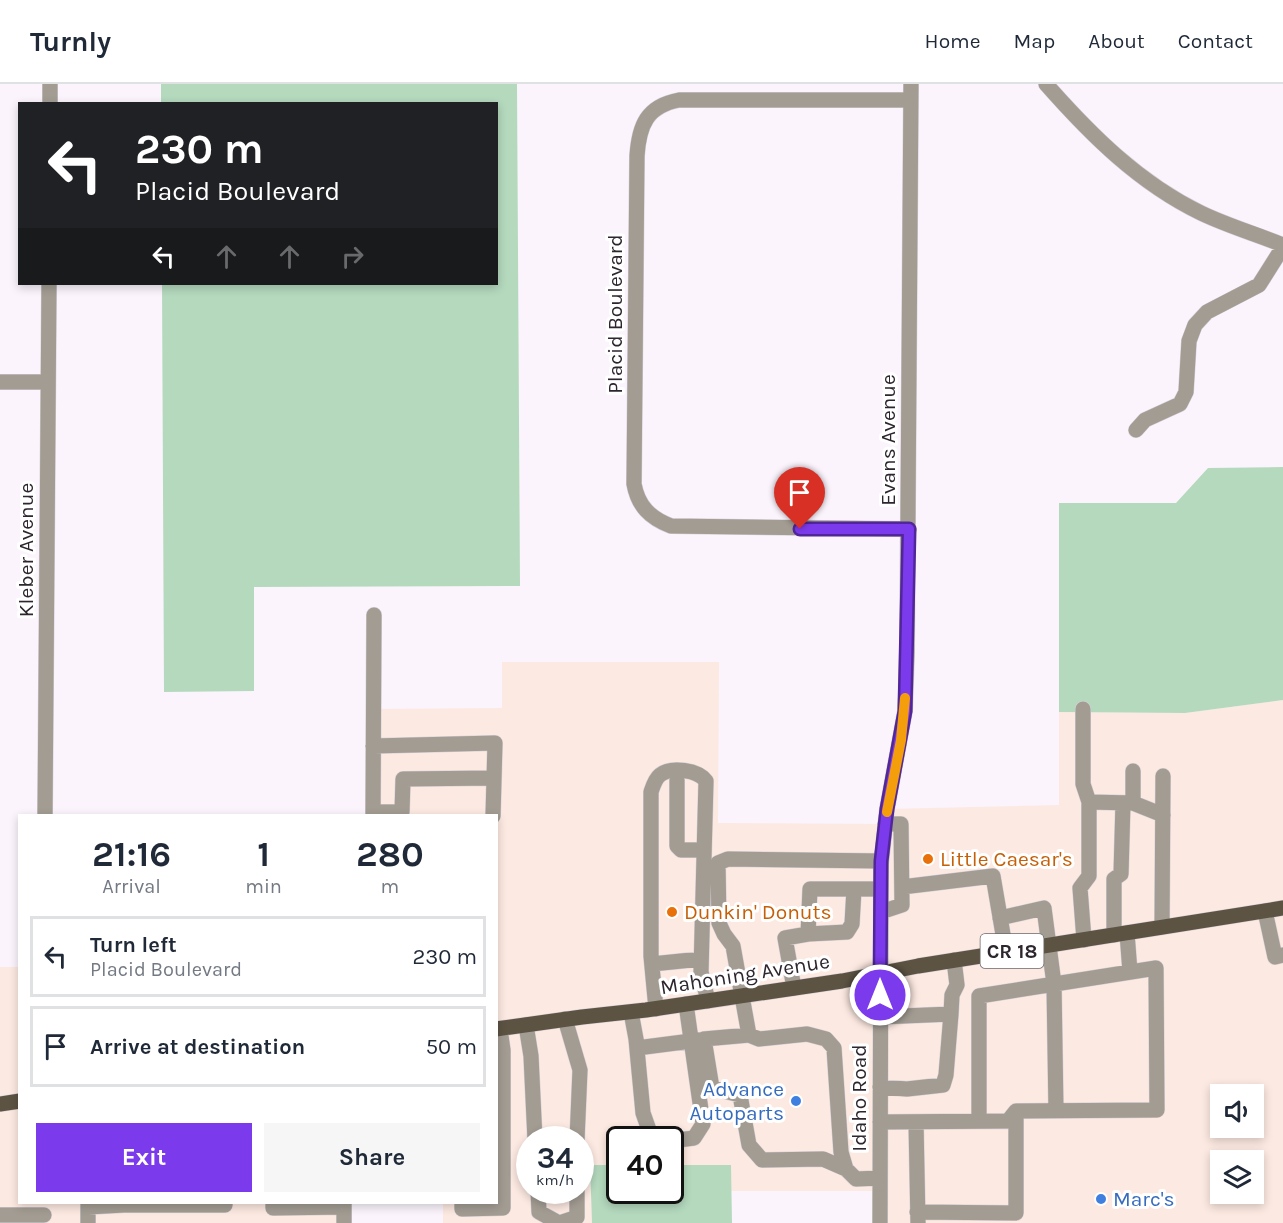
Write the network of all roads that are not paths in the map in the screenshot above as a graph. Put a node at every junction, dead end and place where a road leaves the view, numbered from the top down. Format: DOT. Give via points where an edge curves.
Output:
graph roads {
  1 [pos="50,84"];
  2 [pos="911,84"];
  3 [pos="1046,84"];
  4 [pos="911,100"];
  5 [pos="50,102"];
  6 [pos="1283,246"];
  7 [pos="49,285"];
  8 [pos="0,382"];
  9 [pos="48,382"];
  10 [pos="1136,430"];
  11 [pos="909,529"];
  12 [pos="374,615"];
  13 [pos="1083,709"];
  14 [pos="373,746"];
  15 [pos="1133,771"];
  16 [pos="1163,776"];
  17 [pos="494,778"];
  18 [pos="677,780"];
  19 [pos="1089,802"];
  20 [pos="1128,803"];
  21 [pos="45,814"];
  22 [pos="373,814"];
  23 [pos="402,814"];
  24 [pos="493,814"];
  25 [pos="1163,815"];
  26 [pos="885,824"];
  27 [pos="699,850"];
  28 [pos="881,861"];
  29 [pos="704,872"];
  30 [pos="902,887"];
  31 [pos="854,889"];
  32 [pos="880,889"];
  33 [pos="1283,908"];
  34 [pos="1265,911"];
  35 [pos="880,912"];
  36 [pos="1000,918"];
  37 [pos="1162,927"];
  38 [pos="808,934"];
  39 [pos="1121,934"];
  40 [pos="1084,940"];
  41 [pos="1048,945"];
  42 [pos="1006,952"];
  43 [pos="1283,955"];
  44 [pos="701,959"];
  45 [pos="651,960"];
  46 [pos="954,960"];
  47 [pos="1130,972"];
  48 [pos="880,973"];
  49 [pos="1054,984"];
  50 [pos="957,985"];
  51 [pos="794,988"];
  52 [pos="741,996"];
  53 [pos="979,996"];
  54 [pos="708,1001"];
  55 [pos="686,1004"];
  56 [pos="656,1009"];
  57 [pos="631,1012"];
  58 [pos="951,1014"];
  59 [pos="880,1017"];
  60 [pos="565,1019"];
  61 [pos="526,1024"];
  62 [pos="498,1029"];
  63 [pos="749,1035"];
  64 [pos="696,1044"];
  65 [pos="637,1048"];
  66 [pos="880,1087"];
  67 [pos="18,1101"];
  68 [pos="0,1104"];
  69 [pos="1016,1112"];
  70 [pos="1056,1112"];
  71 [pos="979,1121"];
  72 [pos="880,1122"];
  73 [pos="916,1122"];
  74 [pos="534,1126"];
  75 [pos="578,1126"];
  76 [pos="647,1126"];
  77 [pos="684,1139"];
  78 [pos="846,1169"];
  79 [pos="880,1178"];
  80 [pos="124,1204"];
  81 [pos="225,1204"];
  82 [pos="273,1204"];
  83 [pos="462,1204"];
  84 [pos="539,1204"];
  85 [pos="578,1204"];
  86 [pos="88,1205"];
  87 [pos="344,1205"];
  88 [pos="45,1214"];
  89 [pos="0,1215"];
  90 [pos="917,1218"];
  91 [pos="88,1223"];
  92 [pos="344,1223"];
  93 [pos="880,1223"];
  1 -- 5 [label="street"];
  2 -- 4 [label="street, Evans Avenue"];
  3 -- 6 [label="street" via="1100,143 1161,190 1199,212"];
  4 -- 11 [label="street, Evans Avenue"];
  4 -- 11 [label="street, Placid Boulevard" via="679,100 668,102 649,116 642,126 637,156 634,472 640,504 650,515 671,526"];
  6 -- 10 [label="street" via="1259,285 1207,312 1196,325 1189,341 1186,392 1180,404 1146,420"];
  7 -- 9 [label="street, Kleber Avenue"];
  8 -- 9 [label="street"];
  9 -- 21 [label="street, Kleber Avenue"];
  11 -- 26 [label="street, Evans Avenue" via="905,711"];
  12 -- 14 [label="street"];
  13 -- 19 [label="street" via="1083,784"];
  14 -- 17 [label="street" via="495,743"];
  14 -- 22 [label="street"];
  15 -- 20 [label="street"];
  16 -- 25 [label="street"];
  17 -- 23 [label="street" via="403,779"];
  17 -- 24 [label="street"];
  18 -- 27 [label="street" via="695,782 701,792"];
  18 -- 27 [label="street" via="677,846 681,850"];
  18 -- 45 [label="street" via="665,781 659,795 656,951"];
  19 -- 20 [label="street"];
  19 -- 40 [label="street" via="1089,876 1080,888"];
  20 -- 25 [label="street"];
  20 -- 39 [label="street" via="1121,874 1114,879"];
  22 -- 23 [label="street"];
  25 -- 37 [label="street"];
  26 -- 28 [label="street, Evans Avenue"];
  26 -- 30 [label="street" via="902,824"];
  27 -- 29 [label="street" via="699,867"];
  28 -- 32 [label="street, Evans Avenue"];
  28 -- 52 [label="street" via="728,859 718,863 719,923 733,946"];
  29 -- 44 [label="street"];
  29 -- 45 [label="street" via="706,781 693,772 667,771 659,776 651,792"];
  30 -- 35 [label="street" via="902,904"];
  30 -- 36 [label="street" via="993,876"];
  31 -- 32 [label="street"];
  31 -- 38 [label="street" via="852,924 847,932"];
  31 -- 38 [label="street" via="810,889"];
  32 -- 35 [label="street, Evans Avenue"];
  33 -- 34 [label="main road, Mahoning Avenue / CR 18"];
  34 -- 37 [label="main road, Mahoning Avenue / CR 18"];
  34 -- 43 [label="street" via="1275,957"];
  35 -- 48 [label="street, Evans Avenue"];
  36 -- 41 [label="street" via="1044,908"];
  36 -- 42 [label="street"];
  37 -- 39 [label="main road, Mahoning Avenue / CR 18"];
  38 -- 51 [label="street" via="785,938"];
  39 -- 40 [label="main road, Mahoning Avenue / CR 18"];
  39 -- 47 [label="street"];
  40 -- 41 [label="main road, Mahoning Avenue / CR 18"];
  41 -- 42 [label="main road, Mahoning Avenue / CR 18"];
  41 -- 49 [label="street"];
  42 -- 46 [label="main road, Mahoning Avenue / CR 18"];
  44 -- 45 [label="street"];
  44 -- 54 [label="street" via="700,972"];
  45 -- 56 [label="street"];
  46 -- 48 [label="main road, Mahoning Avenue / CR 18"];
  46 -- 50 [label="street"];
  47 -- 49 [label="street"];
  47 -- 70 [label="street" via="1156,968 1158,1110"];
  48 -- 51 [label="main road, Mahoning Avenue / CR 18"];
  48 -- 59 [label="street, Idaho Road"];
  49 -- 53 [label="street"];
  49 -- 70 [label="street"];
  50 -- 53 [label="street"];
  50 -- 58 [label="street"];
  51 -- 52 [label="main road, Mahoning Avenue / CR 18"];
  52 -- 54 [label="main road, Mahoning Avenue / CR 18"];
  52 -- 63 [label="street"];
  53 -- 71 [label="street"];
  54 -- 55 [label="main road, Mahoning Avenue / CR 18"];
  55 -- 56 [label="main road, Mahoning Avenue / CR 18"];
  55 -- 64 [label="street"];
  56 -- 57 [label="main road, Mahoning Avenue / CR 18"];
  57 -- 60 [label="main road, Mahoning Avenue / CR 18"];
  57 -- 65 [label="street"];
  58 -- 59 [label="street"];
  58 -- 66 [label="street" via="943,1084 907,1089"];
  59 -- 66 [label="street, Idaho Road"];
  60 -- 61 [label="main road, Mahoning Avenue / CR 18"];
  60 -- 75 [label="street" via="580,1070"];
  61 -- 62 [label="main road, Mahoning Avenue / CR 18"];
  61 -- 74 [label="street"];
  62 -- 83 [label="street" via="503,1050 503,1208 462,1209"];
  63 -- 64 [label="street"];
  63 -- 78 [label="street" via="759,1039 807,1034 826,1040 834,1048 841,1152"];
  64 -- 65 [label="street"];
  64 -- 77 [label="street" via="704,1124 694,1138"];
  64 -- 78 [label="street" via="712,1088 740,1095 749,1144 762,1160 822,1159"];
  65 -- 76 [label="street"];
  66 -- 72 [label="street, Idaho Road"];
  67 -- 68 [label="main road"];
  69 -- 70 [label="street"];
  69 -- 71 [label="street" via="1008,1121"];
  69 -- 90 [label="street" via="1016,1213"];
  71 -- 73 [label="street"];
  72 -- 73 [label="street"];
  72 -- 79 [label="street, Idaho Road"];
  73 -- 90 [label="street"];
  78 -- 79 [label="street" via="856,1179"];
  79 -- 93 [label="street, Idaho Road"];
  80 -- 81 [label="street"];
  80 -- 86 [label="street"];
  82 -- 87 [label="street" via="273,1208"];
  84 -- 85 [label="street" via="539,1212 560,1223 578,1217"];
  86 -- 91 [label="street"];
  87 -- 92 [label="street"];
  88 -- 89 [label="street"];
}
